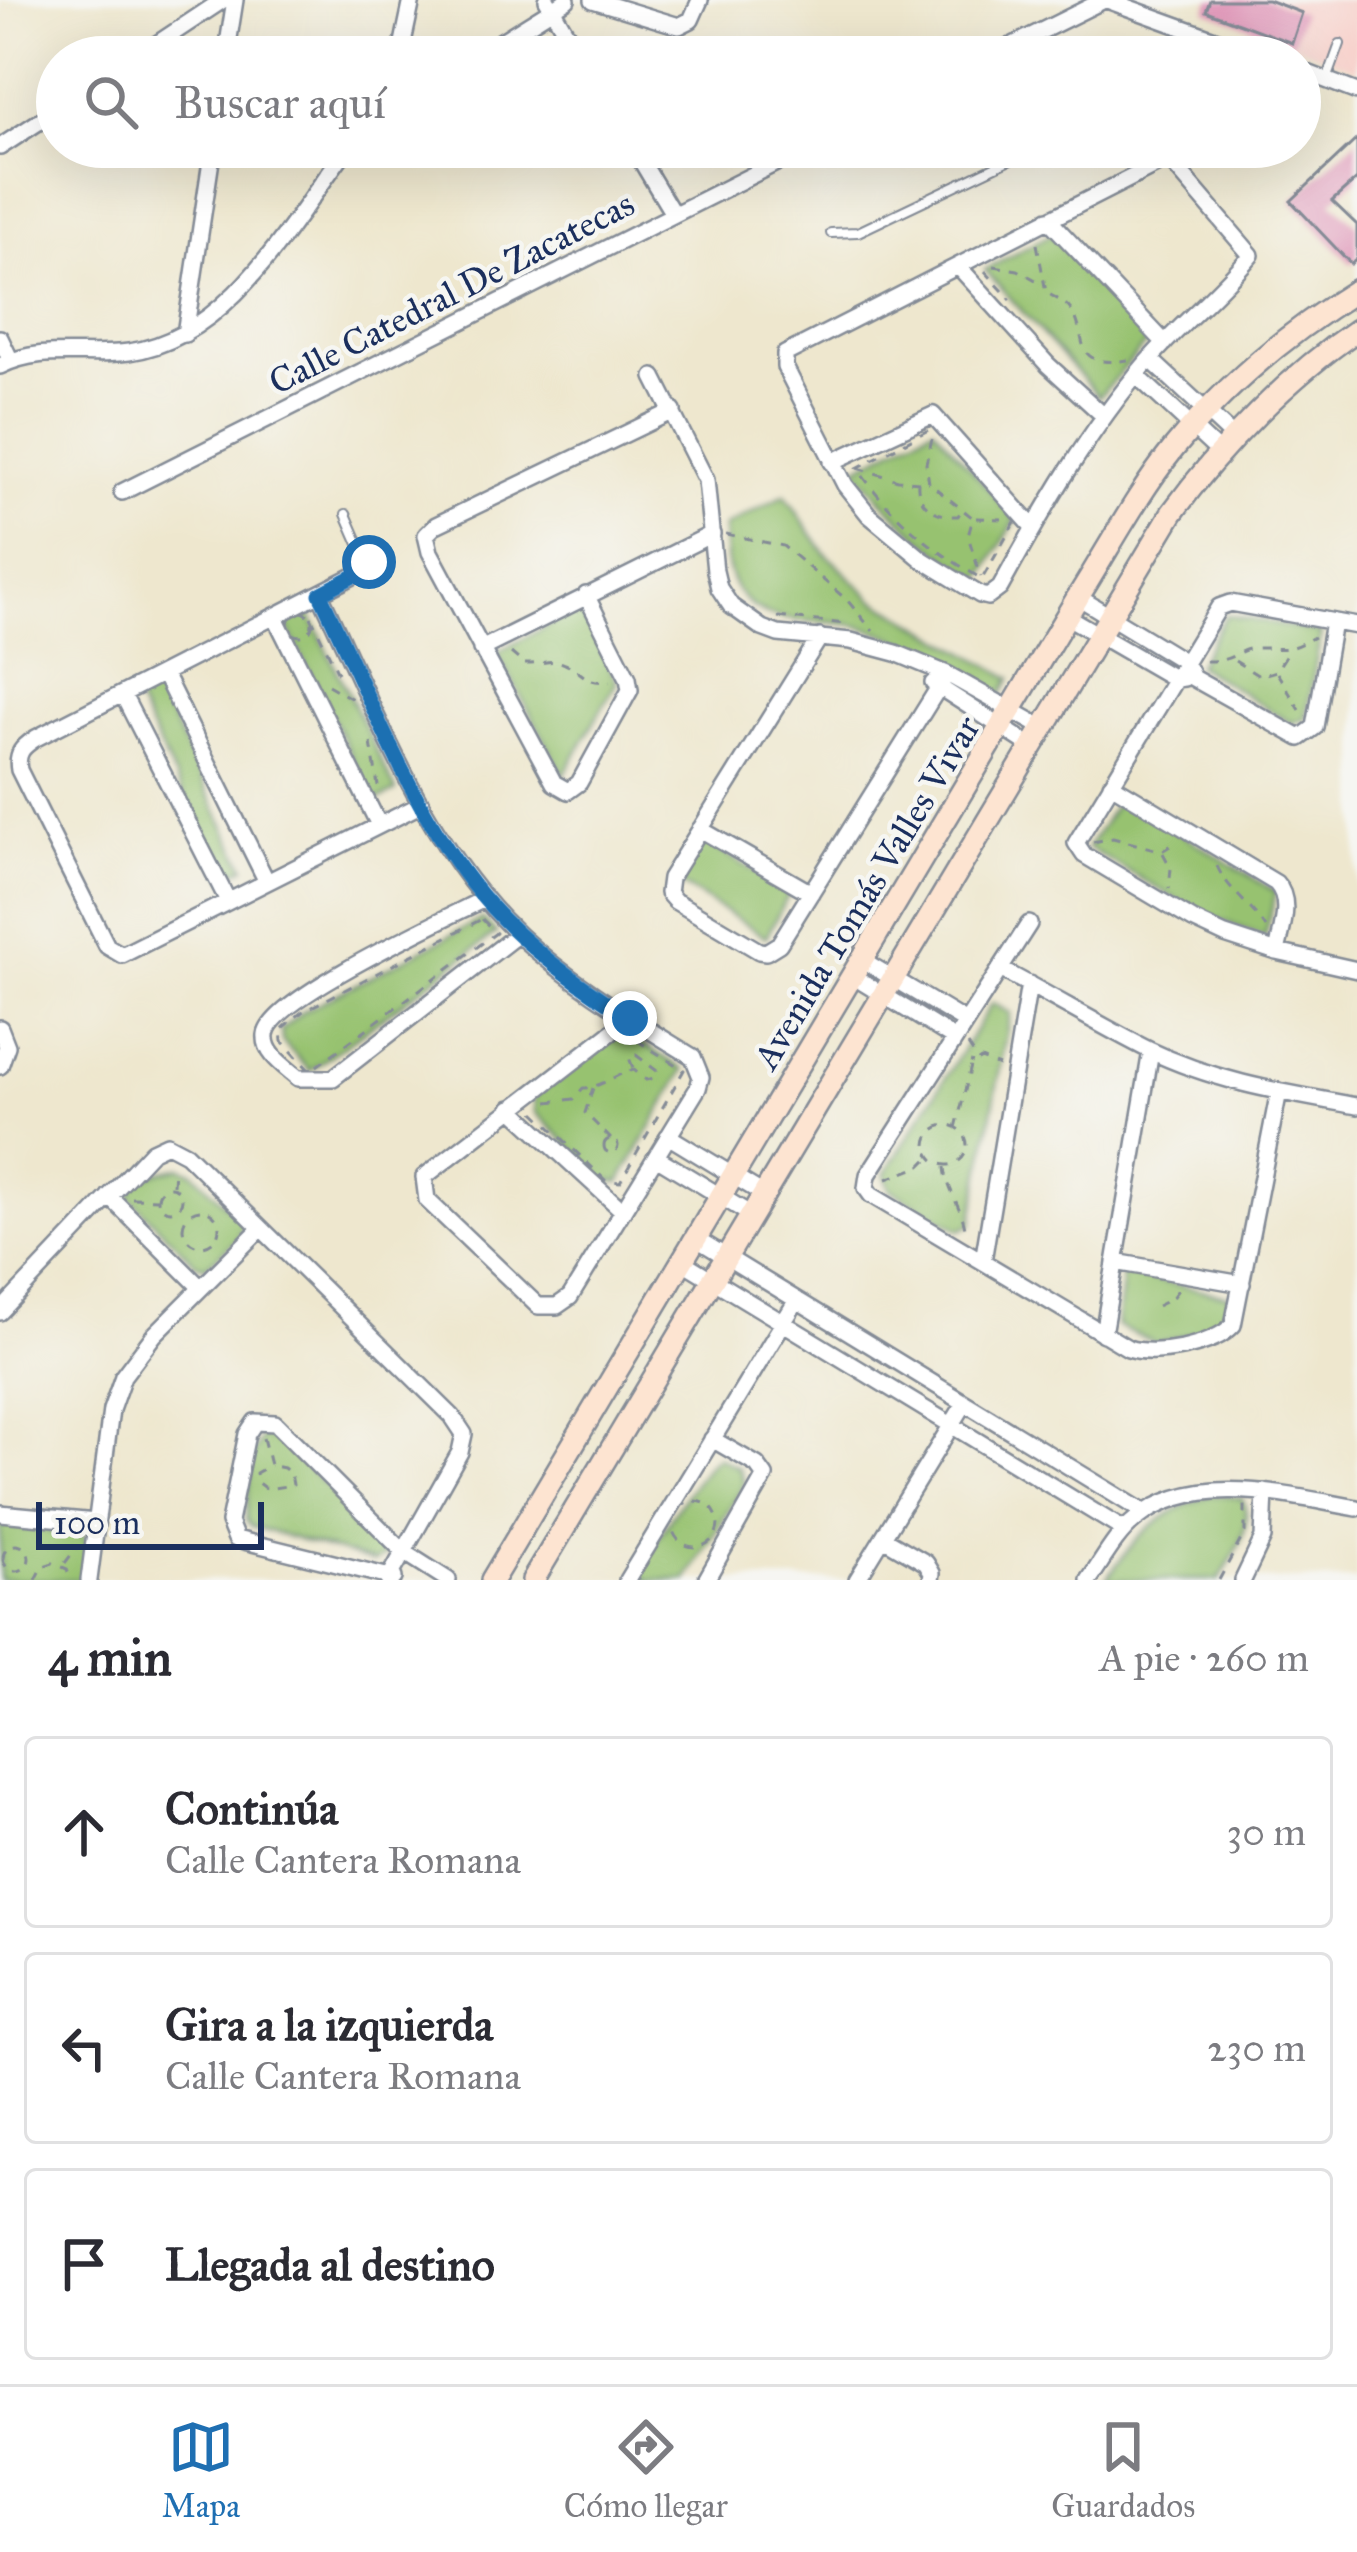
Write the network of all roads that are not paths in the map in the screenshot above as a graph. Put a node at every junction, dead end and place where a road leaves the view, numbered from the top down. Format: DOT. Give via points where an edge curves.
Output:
graph roads {
  1 [pos="223,0"];
  2 [pos="235,0"];
  3 [pos="412,0"];
  4 [pos="567,0"];
  5 [pos="593,0"];
  6 [pos="700,0"];
  7 [pos="1106,0"];
  8 [pos="549,6"];
  9 [pos="169,36"];
  10 [pos="229,36"];
  11 [pos="404,36"];
  12 [pos="506,36"];
  13 [pos="567,36"];
  14 [pos="1032,36"];
  15 [pos="1194,36"];
  16 [pos="1340,44"];
  17 [pos="1321,78"];
  18 [pos="1327,80"];
  19 [pos="1357,92"];
  20 [pos="36,124"];
  21 [pos="0,147"];
  22 [pos="210,168"];
  23 [pos="332,168"];
  24 [pos="646,168"];
  25 [pos="766,168"];
  26 [pos="992,168"];
  27 [pos="1145,168"];
  28 [pos="1177,168"];
  29 [pos="673,214"];
  30 [pos="1048,219"];
  31 [pos="831,233"];
  32 [pos="958,266"];
  33 [pos="1357,290"];
  34 [pos="1357,330"];
  35 [pos="185,334"];
  36 [pos="0,338"];
  37 [pos="1165,343"];
  38 [pos="1150,359"];
  39 [pos="5,363"];
  40 [pos="1128,374"];
  41 [pos="654,377"];
  42 [pos="1186,394"];
  43 [pos="1172,410"];
  44 [pos="673,411"];
  45 [pos="1104,416"];
  46 [pos="1200,421"];
  47 [pos="1228,446"];
  48 [pos="832,462"];
  49 [pos="122,492"];
  50 [pos="346,514"];
  51 [pos="1033,527"];
  52 [pos="718,534"];
  53 [pos="367,569"];
  54 [pos="320,594"];
  55 [pos="586,596"];
  56 [pos="1072,607"];
  57 [pos="275,617"];
  58 [pos="1333,622"];
  59 [pos="1102,625"];
  60 [pos="1357,626"];
  61 [pos="1138,634"];
  62 [pos="820,637"];
  63 [pos="481,649"];
  64 [pos="1127,652"];
  65 [pos="921,666"];
  66 [pos="1194,666"];
  67 [pos="164,674"];
  68 [pos="947,674"];
  69 [pos="1175,679"];
  70 [pos="938,690"];
  71 [pos="123,695"];
  72 [pos="987,697"];
  73 [pos="977,714"];
  74 [pos="1007,720"];
  75 [pos="1039,738"];
  76 [pos="1111,784"];
  77 [pos="422,804"];
  78 [pos="380,825"];
  79 [pos="700,829"];
  80 [pos="267,882"];
  81 [pos="811,893"];
  82 [pos="484,898"];
  83 [pos="228,901"];
  84 [pos="1029,924"];
  85 [pos="518,934"];
  86 [pos="1277,952"];
  87 [pos="859,969"];
  88 [pos="1000,969"];
  89 [pos="1357,970"];
  90 [pos="1029,984"];
  91 [pos="890,987"];
  92 [pos="919,994"];
  93 [pos="908,1010"];
  94 [pos="630,1018"];
  95 [pos="966,1022"];
  96 [pos="0,1028"];
  97 [pos="961,1041"];
  98 [pos="1151,1051"];
  99 [pos="0,1066"];
  100 [pos="1279,1091"];
  101 [pos="1357,1106"];
  102 [pos="511,1108"];
  103 [pos="668,1136"];
  104 [pos="656,1157"];
  105 [pos="711,1163"];
  106 [pos="734,1177"];
  107 [pos="699,1183"];
  108 [pos="109,1196"];
  109 [pos="765,1196"];
  110 [pos="722,1197"];
  111 [pos="623,1211"];
  112 [pos="753,1216"];
  113 [pos="261,1228"];
  114 [pos="697,1239"];
  115 [pos="728,1258"];
  116 [pos="683,1262"];
  117 [pos="983,1262"];
  118 [pos="1115,1262"];
  119 [pos="715,1281"];
  120 [pos="1242,1284"];
  121 [pos="201,1288"];
  122 [pos="796,1300"];
  123 [pos="0,1312"];
  124 [pos="783,1322"];
  125 [pos="1103,1334"];
  126 [pos="965,1402"];
  127 [pos="952,1424"];
  128 [pos="712,1439"];
  129 [pos="1265,1492"];
  130 [pos="1357,1508"];
  131 [pos="0,1513"];
  132 [pos="1145,1513"];
  133 [pos="91,1529"];
  134 [pos="1124,1530"];
  135 [pos="883,1538"];
  136 [pos="404,1552"];
  137 [pos="392,1579"];
  138 [pos="446,1579"];
  139 [pos="89,1580"];
  140 [pos="492,1580"];
  141 [pos="533,1580"];
  142 [pos="627,1580"];
  143 [pos="706,1580"];
  144 [pos="857,1580"];
  145 [pos="931,1580"];
  146 [pos="1090,1580"];
  147 [pos="1243,1580"];
  1 -- 9 [label="street"];
  2 -- 10 [label="street"];
  3 -- 11 [label="street"];
  4 -- 8 [label="street"];
  5 -- 6 [label="street" via="680,26"];
  7 -- 14 [label="street"];
  7 -- 15 [label="street"];
  8 -- 12 [label="street"];
  8 -- 13 [label="street"];
  16 -- 18 [label="lane"];
  17 -- 18 [label="street"];
  18 -- 19 [label="street"];
  20 -- 21 [label="street"];
  22 -- 35 [label="street"];
  23 -- 35 [label="street" via="246,282"];
  24 -- 29 [label="street"];
  25 -- 29 [label="street, Calle Catedral De Zacatecas"];
  26 -- 31 [label="lane" via="854,233"];
  27 -- 30 [label="street"];
  28 -- 37 [label="street" via="1251,255"];
  29 -- 49 [label="street, Calle Catedral De Zacatecas"];
  30 -- 32 [label="street"];
  30 -- 37 [label="street"];
  32 -- 45 [label="street"];
  32 -- 48 [label="street" via="785,354"];
  33 -- 46 [label="main road, Avenida Tomás Valles Vivar" via="1294,331"];
  34 -- 47 [label="main road, Avenida Tomás Valles Vivar"];
  35 -- 39 [label="street" via="126,352 39,353"];
  36 -- 39 [label="street"];
  37 -- 38 [label="street"];
  38 -- 40 [label="street"];
  38 -- 42 [label="street"];
  40 -- 43 [label="street"];
  40 -- 45 [label="street"];
  41 -- 44 [label="street"];
  42 -- 43 [label="street"];
  42 -- 46 [label="street"];
  43 -- 46 [label="street"];
  44 -- 52 [label="street" via="706,480"];
  44 -- 63 [label="street" via="429,530 430,553"];
  45 -- 51 [label="street"];
  46 -- 47 [label="street"];
  46 -- 56 [label="main road, Avenida Tomás Valles Vivar" via="1157,472"];
  47 -- 59 [label="main road, Avenida Tomás Valles Vivar" via="1172,513"];
  48 -- 51 [label="street" via="933,415"];
  48 -- 51 [label="street" via="893,537 980,595 1000,588"];
  50 -- 53 [label="lane"];
  52 -- 55 [label="street"];
  52 -- 62 [label="street" via="719,588 731,607 778,634"];
  53 -- 54 [label="street"];
  54 -- 57 [label="street"];
  54 -- 77 [label="street"];
  55 -- 63 [label="street"];
  55 -- 63 [label="street" via="630,690 568,790 554,783"];
  56 -- 59 [label="street"];
  56 -- 74 [label="main road, Avenida Tomás Valles Vivar"];
  57 -- 67 [label="street"];
  57 -- 78 [label="street"];
  58 -- 60 [label="street"];
  58 -- 66 [label="street" via="1225,604"];
  58 -- 66 [label="street" via="1315,727 1306,736 1293,738"];
  59 -- 61 [label="street"];
  59 -- 64 [label="street"];
  59 -- 75 [label="main road, Avenida Tomás Valles Vivar"];
  61 -- 64 [label="street"];
  61 -- 66 [label="street"];
  62 -- 65 [label="street" via="873,645"];
  62 -- 79 [label="street"];
  64 -- 69 [label="street"];
  65 -- 68 [label="street"];
  65 -- 70 [label="street"];
  66 -- 69 [label="street"];
  67 -- 71 [label="street"];
  67 -- 80 [label="street"];
  68 -- 70 [label="street"];
  68 -- 72 [label="street"];
  69 -- 76 [label="street"];
  70 -- 73 [label="street"];
  70 -- 81 [label="street"];
  71 -- 83 [label="street"];
  71 -- 83 [label="street" via="36,738 17,758 107,946 131,953"];
  72 -- 73 [label="street"];
  72 -- 74 [label="street"];
  73 -- 74 [label="street"];
  74 -- 75 [label="street"];
  74 -- 87 [label="main road, Avenida Tomás Valles Vivar"];
  75 -- 91 [label="main road, Avenida Tomás Valles Vivar"];
  76 -- 86 [label="street" via="1285,892"];
  76 -- 86 [label="street" via="1078,837 1080,852 1193,920"];
  77 -- 78 [label="street"];
  77 -- 82 [label="street"];
  78 -- 80 [label="street"];
  79 -- 81 [label="street"];
  79 -- 81 [label="street" via="668,893 759,951 779,944"];
  80 -- 83 [label="street"];
  82 -- 85 [label="street"];
  82 -- 85 [label="street" via="304,993 268,1028 272,1053 298,1078 333,1078"];
  84 -- 88 [label="street"];
  85 -- 94 [label="street"];
  86 -- 89 [label="street"];
  87 -- 91 [label="street"];
  87 -- 106 [label="main road, Avenida Tomás Valles Vivar"];
  88 -- 90 [label="street"];
  88 -- 95 [label="street"];
  90 -- 98 [label="street"];
  90 -- 117 [label="street"];
  91 -- 92 [label="street"];
  91 -- 93 [label="street"];
  91 -- 109 [label="main road, Avenida Tomás Valles Vivar"];
  92 -- 93 [label="street"];
  92 -- 95 [label="street"];
  93 -- 97 [label="street"];
  94 -- 102 [label="street"];
  94 -- 103 [label="street" via="700,1067 700,1083"];
  95 -- 97 [label="street"];
  96 -- 99 [label="street" via="7,1052"];
  97 -- 117 [label="street" via="866,1188"];
  98 -- 100 [label="street"];
  98 -- 118 [label="street"];
  100 -- 101 [label="street"];
  100 -- 120 [label="street"];
  102 -- 111 [label="street"];
  102 -- 111 [label="street" via="422,1184 434,1207 530,1301 564,1304"];
  103 -- 104 [label="street"];
  103 -- 105 [label="street"];
  104 -- 107 [label="street"];
  104 -- 111 [label="street"];
  105 -- 106 [label="street"];
  105 -- 107 [label="street"];
  106 -- 109 [label="street"];
  106 -- 110 [label="main road, Avenida Tomás Valles Vivar"];
  107 -- 110 [label="street"];
  108 -- 113 [label="street" via="167,1144"];
  108 -- 121 [label="street"];
  108 -- 123 [label="street"];
  109 -- 112 [label="main road, Avenida Tomás Valles Vivar"];
  110 -- 112 [label="street"];
  110 -- 114 [label="main road, Avenida Tomás Valles Vivar"];
  112 -- 115 [label="main road, Avenida Tomás Valles Vivar"];
  113 -- 121 [label="street"];
  113 -- 136 [label="street" via="464,1435"];
  114 -- 115 [label="street"];
  114 -- 116 [label="main road, Avenida Tomás Valles Vivar"];
  115 -- 119 [label="main road, Avenida Tomás Valles Vivar"];
  115 -- 122 [label="street"];
  116 -- 119 [label="street"];
  116 -- 140 [label="main road, Avenida Tomás Valles Vivar"];
  117 -- 125 [label="street"];
  118 -- 120 [label="street"];
  118 -- 125 [label="street"];
  119 -- 124 [label="street"];
  119 -- 141 [label="main road, Avenida Tomás Valles Vivar"];
  120 -- 125 [label="street" via="1223,1335 1154,1354"];
  121 -- 133 [label="street" via="141,1349 115,1394"];
  122 -- 124 [label="street"];
  122 -- 126 [label="street"];
  124 -- 127 [label="street"];
  124 -- 128 [label="street"];
  126 -- 127 [label="street"];
  126 -- 132 [label="street"];
  127 -- 134 [label="street"];
  127 -- 135 [label="street"];
  128 -- 142 [label="street"];
  128 -- 143 [label="street" via="765,1476"];
  129 -- 130 [label="street"];
  129 -- 132 [label="street" via="1202,1494"];
  129 -- 147 [label="street" via="1263,1538"];
  131 -- 133 [label="street"];
  132 -- 134 [label="street"];
  133 -- 139 [label="street"];
  134 -- 146 [label="street"];
  135 -- 144 [label="street"];
  135 -- 145 [label="street" via="926,1563"];
  136 -- 137 [label="street"];
  136 -- 137 [label="street" via="275,1423 250,1426 229,1522 236,1538"];
  136 -- 138 [label="street"];
}
